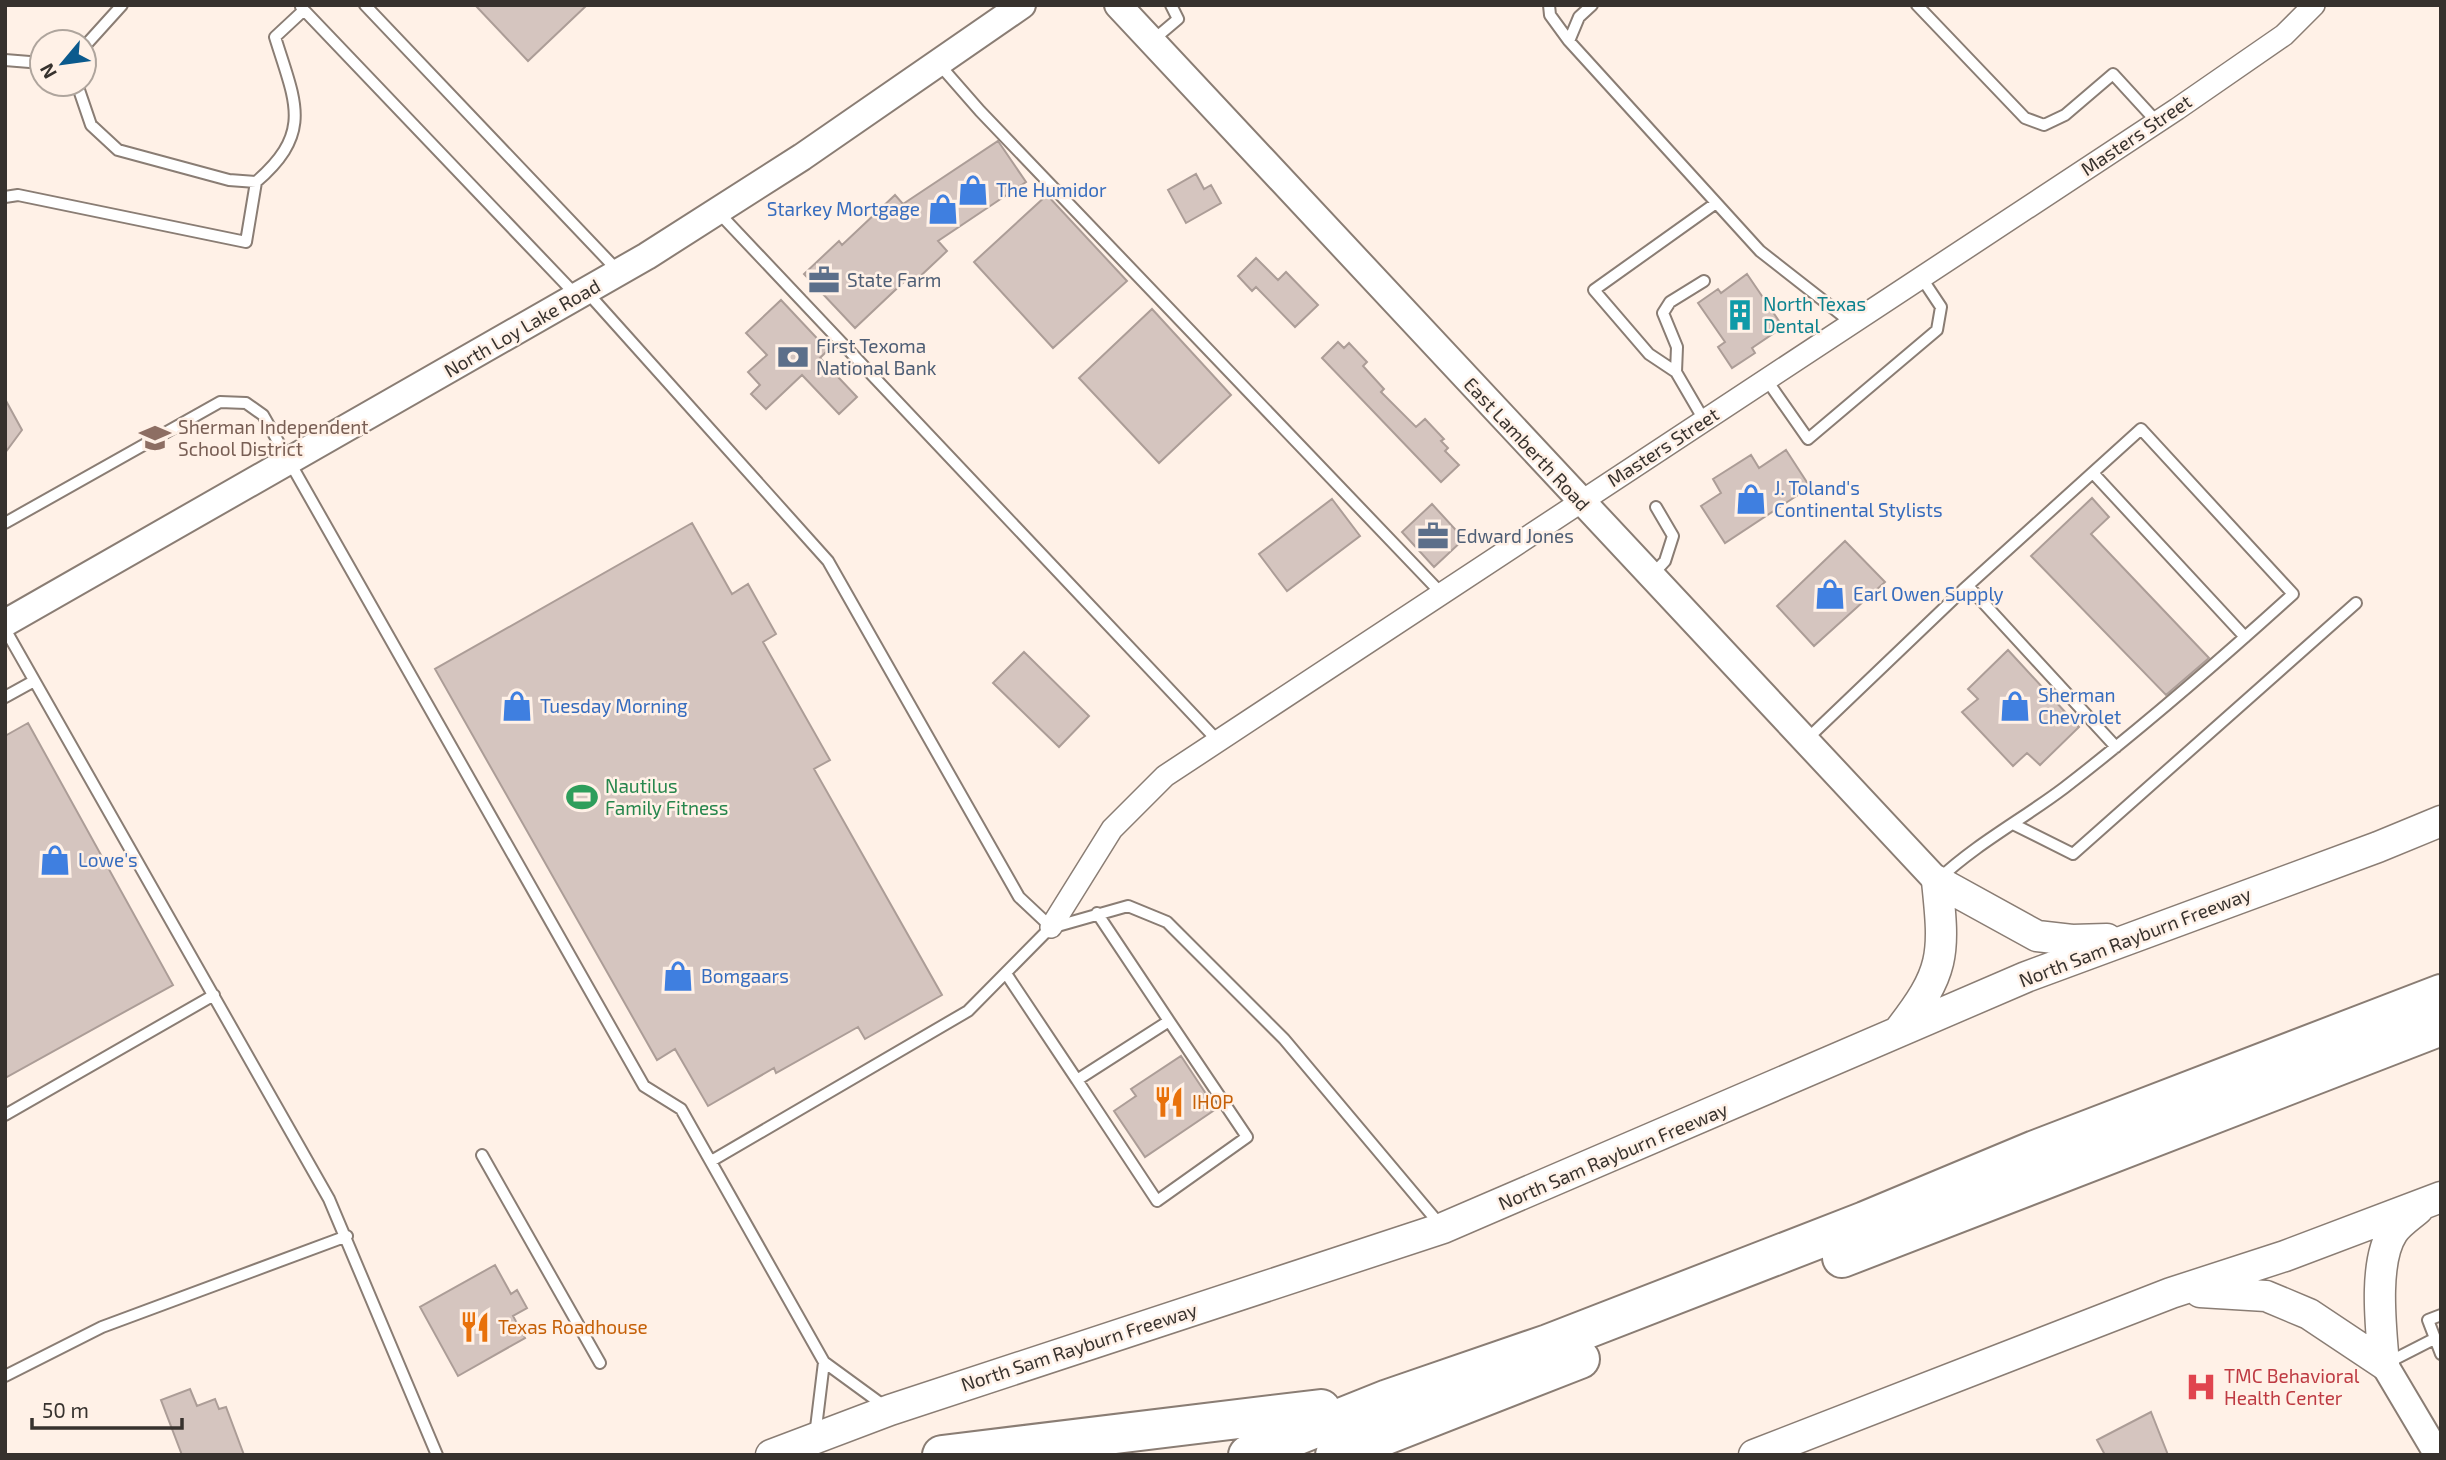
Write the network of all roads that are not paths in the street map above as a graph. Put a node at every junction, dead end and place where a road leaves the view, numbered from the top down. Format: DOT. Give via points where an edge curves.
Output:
graph roads {
  1 [pos="122,5"];
  2 [pos="365,5"];
  3 [pos="1022,5"];
  4 [pos="1118,5"];
  5 [pos="1171,5"];
  6 [pos="1549,5"];
  7 [pos="1592,5"];
  8 [pos="1917,5"];
  9 [pos="2310,7"];
  10 [pos="301,8"];
  11 [pos="98,32"];
  12 [pos="1152,41"];
  13 [pos="1569,41"];
  14 [pos="5,60"];
  15 [pos="28,62"];
  16 [pos="938,63"];
  17 [pos="82,98"];
  18 [pos="2157,122"];
  19 [pos="256,182"];
  20 [pos="5,197"];
  21 [pos="1716,203"];
  22 [pos="718,212"];
  23 [pos="619,272"];
  24 [pos="1922,277"];
  25 [pos="1704,281"];
  26 [pos="581,294"];
  27 [pos="1852,323"];
  28 [pos="1676,372"];
  29 [pos="1766,379"];
  30 [pos="1703,420"];
  31 [pos="291,462"];
  32 [pos="2093,473"];
  33 [pos="1580,501"];
  34 [pos="1656,507"];
  35 [pos="5,523"];
  36 [pos="1651,576"];
  37 [pos="1968,586"];
  38 [pos="1441,593"];
  39 [pos="2356,603"];
  40 [pos="5,623"];
  41 [pos="5,629"];
  42 [pos="2245,638"];
  43 [pos="34,681"];
  44 [pos="5,697"];
  45 [pos="1218,741"];
  46 [pos="1805,741"];
  47 [pos="2116,747"];
  48 [pos="2441,821"];
  49 [pos="2015,825"];
  50 [pos="1937,881"];
  51 [pos="1097,913"];
  52 [pos="1051,927"];
  53 [pos="2125,939"];
  54 [pos="1007,975"];
  55 [pos="2441,994"];
  56 [pos="214,995"];
  57 [pos="1169,1021"];
  58 [pos="2441,1027"];
  59 [pos="1896,1035"];
  60 [pos="1077,1080"];
  61 [pos="5,1115"];
  62 [pos="482,1155"];
  63 [pos="713,1160"];
  64 [pos="2432,1200"];
  65 [pos="1443,1228"];
  66 [pos="347,1236"];
  67 [pos="2171,1293"];
  68 [pos="2441,1315"];
  69 [pos="2434,1339"];
  70 [pos="2441,1354"];
  71 [pos="824,1362"];
  72 [pos="600,1363"];
  73 [pos="2384,1364"];
  74 [pos="5,1376"];
  75 [pos="1388,1399"];
  76 [pos="890,1410"];
  77 [pos="814,1439"];
  78 [pos="2438,1450"];
  79 [pos="437,1455"];
  80 [pos="771,1455"];
  81 [pos="942,1455"];
  82 [pos="1248,1455"];
  83 [pos="1335,1455"];
  84 [pos="1754,1455"];
  1 -- 11 [label="lane"];
  2 -- 23 [label="lane"];
  3 -- 16 [label="street, North Loy Lake Road"];
  4 -- 12 [label="street, East Lamberth Road"];
  5 -- 12 [label="lane" via="1178,19"];
  6 -- 13 [label="lane" via="1550,15"];
  7 -- 13 [label="lane" via="1579,17"];
  8 -- 18 [label="lane" via="2025,118 2044,125 2065,115 2113,74"];
  9 -- 18 [label="street, Masters Street" via="2284,35"];
  10 -- 19 [label="lane" via="275,37 293,94 295,134 277,164"];
  10 -- 26 [label="lane"];
  12 -- 33 [label="street, East Lamberth Road"];
  13 -- 21 [label="lane"];
  14 -- 15 [label="lane"];
  16 -- 22 [label="street, North Loy Lake Road"];
  16 -- 38 [label="lane"];
  17 -- 19 [label="lane" via="91,125 118,150 229,180"];
  18 -- 24 [label="street, Masters Street"];
  19 -- 20 [label="lane" via="246,243 18,195"];
  21 -- 27 [label="lane" via="1760,251"];
  21 -- 28 [label="lane" via="1594,290 1649,354"];
  22 -- 23 [label="street, North Loy Lake Road"];
  22 -- 45 [label="lane"];
  23 -- 26 [label="street, North Loy Lake Road"];
  24 -- 27 [label="street, Masters Street"];
  24 -- 29 [label="lane" via="1941,307 1937,330 1808,439"];
  25 -- 28 [label="lane" via="1670,302 1663,313 1677,347"];
  26 -- 31 [label="street, North Loy Lake Road"];
  26 -- 52 [label="lane" via="828,561 1018,897"];
  27 -- 29 [label="street, Masters Street"];
  28 -- 30 [label="lane"];
  29 -- 30 [label="street, Masters Street"];
  30 -- 33 [label="street, Masters Street"];
  31 -- 35 [label="lane" via="263,415 246,403 220,402"];
  31 -- 40 [label="street, North Loy Lake Road"];
  31 -- 63 [label="lane" via="644,1086 681,1109"];
  32 -- 37 [label="lane"];
  32 -- 42 [label="lane"];
  32 -- 42 [label="lane" via="2141,429 2221,515 2293,594"];
  33 -- 36 [label="street, East Lamberth Road"];
  33 -- 38 [label="street, Masters Street"];
  34 -- 36 [label="lane" via="1673,537 1665,561"];
  36 -- 46 [label="street, East Lamberth Road"];
  37 -- 46 [label="lane"];
  37 -- 47 [label="lane"];
  38 -- 45 [label="street, Masters Street"];
  39 -- 49 [label="lane" via="2073,854"];
  41 -- 43 [label="lane"];
  42 -- 47 [label="lane"];
  43 -- 44 [label="lane"];
  43 -- 56 [label="lane"];
  45 -- 52 [label="street, Masters Street" via="1165,776 1112,829"];
  46 -- 50 [label="street, East Lamberth Road"];
  47 -- 49 [label="lane"];
  48 -- 53 [label="main road, North Sam Rayburn Freeway"];
  49 -- 50 [label="lane" via="1961,858"];
  50 -- 53 [label="main road" via="2037,936"];
  50 -- 59 [label="main road" via="1941,958 1926,995"];
  51 -- 52 [label="lane"];
  51 -- 57 [label="lane"];
  51 -- 65 [label="lane" via="1128,906 1167,922 1283,1039"];
  52 -- 54 [label="lane"];
  53 -- 59 [label="main road, North Sam Rayburn Freeway"];
  54 -- 60 [label="lane"];
  54 -- 63 [label="lane" via="968,1011"];
  55 -- 75 [label="highway" via="1548,1344"];
  56 -- 61 [label="lane"];
  56 -- 66 [label="lane"];
  57 -- 60 [label="lane"];
  57 -- 60 [label="lane" via="1247,1137 1157,1201"];
  58 -- 83 [label="highway"];
  59 -- 65 [label="main road, North Sam Rayburn Freeway"];
  62 -- 72 [label="lane"];
  63 -- 71 [label="lane"];
  64 -- 67 [label="main road"];
  64 -- 73 [label="main road" via="2393,1233 2381,1272"];
  65 -- 76 [label="main road, North Sam Rayburn Freeway"];
  66 -- 74 [label="lane" via="102,1327"];
  66 -- 79 [label="lane"];
  67 -- 73 [label="main road" via="2266,1296 2309,1314"];
  67 -- 84 [label="main road"];
  68 -- 69 [label="lane" via="2428,1320"];
  69 -- 70 [label="lane"];
  69 -- 73 [label="lane"];
  71 -- 76 [label="lane"];
  71 -- 77 [label="lane"];
  73 -- 78 [label="street"];
  75 -- 81 [label="highway"];
  75 -- 82 [label="highway"];
  76 -- 77 [label="main road, North Sam Rayburn Freeway"];
  77 -- 80 [label="main road, North Sam Rayburn Freeway"];
}
